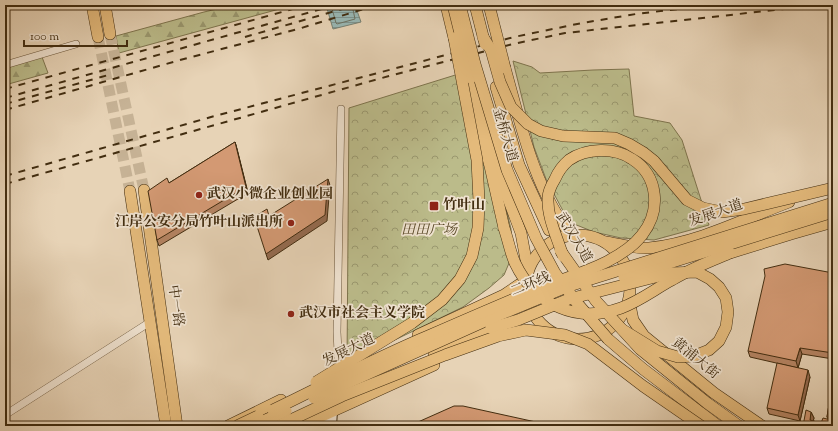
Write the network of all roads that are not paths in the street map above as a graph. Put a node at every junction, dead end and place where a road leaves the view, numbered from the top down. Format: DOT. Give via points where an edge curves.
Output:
graph roads {
  1 [pos="92,5"];
  2 [pos="105,5"];
  3 [pos="446,5"];
  4 [pos="453,5"];
  5 [pos="460,5"];
  6 [pos="475,5"];
  7 [pos="489,5"];
  8 [pos="110,34"];
  9 [pos="98,37"];
  10 [pos="483,37"];
  11 [pos="454,38"];
  12 [pos="76,44"];
  13 [pos="5,65"];
  14 [pos="341,109"];
  15 [pos="833,187"];
  16 [pos="144,190"];
  17 [pos="130,191"];
  18 [pos="833,203"];
  19 [pos="833,212"];
  20 [pos="833,222"];
  21 [pos="833,226"];
  22 [pos="571,235"];
  23 [pos="606,242"];
  24 [pos="563,256"];
  25 [pos="527,276"];
  26 [pos="631,286"];
  27 [pos="629,300"];
  28 [pos="150,322"];
  29 [pos="491,328"];
  30 [pos="623,330"];
  31 [pos="555,333"];
  32 [pos="577,339"];
  33 [pos="340,372"];
  34 [pos="342,396"];
  35 [pos="273,410"];
  36 [pos="332,411"];
  37 [pos="5,415"];
  38 [pos="166,426"];
  39 [pos="178,426"];
  40 [pos="228,426"];
  41 [pos="237,426"];
  42 [pos="252,426"];
  43 [pos="278,426"];
  44 [pos="300,426"];
  45 [pos="326,426"];
  46 [pos="331,426"];
  47 [pos="701,426"];
  48 [pos="718,426"];
  49 [pos="739,426"];
  50 [pos="762,426"];
  1 -- 9 [label="main road"];
  2 -- 8 [label="main road"];
  3 -- 11 [label="main road"];
  4 -- 25 [label="main road, 金桥大道, bridge" via="499,174 521,233"];
  5 -- 48 [label="main road, bridge" via="507,170 536,238 555,273 608,339"];
  6 -- 10 [label="main road, 武汉大道, bridge"];
  7 -- 22 [label="main road, 金桥大道, bridge" via="527,146 558,219"];
  10 -- 15 [label="main road, bridge" via="491,50 500,82 511,107 528,124 542,131 563,136 615,138 629,144 654,161 687,200 703,208 722,212 744,209"];
  10 -- 24 [label="main road, 武汉大道, bridge" via="519,165 548,230"];
  11 -- 20 [label="main road, bridge" via="514,261 523,278 535,291 559,308 574,312 601,313 621,308 673,279 730,253"];
  11 -- 35 [label="main road, bridge" via="477,160 478,228 472,256 460,279 442,300 412,323"];
  12 -- 13 [label="street"];
  14 -- 33 [label="street" via="337,332"];
  15 -- 23 [label="main road, 发展大道" via="782,204 714,232 676,243 647,249"];
  16 -- 39 [label="main road, 中一路"];
  17 -- 28 [label="main road, 中一路"];
  18 -- 42 [label="main road, 二环线, bridge" via="569,286"];
  19 -- 29 [label="main road, 二环线, bridge" via="576,292"];
  21 -- 26 [label="main road"];
  22 -- 23 [label="main road" via="589,235"];
  22 -- 25 [label="main road" via="556,239 544,247 534,258"];
  23 -- 26 [label="main road" via="619,254 628,269"];
  24 -- 30 [label="main road, 武汉大道, bridge" via="596,300"];
  24 -- 35 [label="main road, bridge" via="551,220 547,196 559,171 578,155 591,152 607,150 633,159 644,168 652,181 655,208 642,235 630,247 607,262 426,336"];
  25 -- 31 [label="main road" via="526,293 529,306 535,317"];
  25 -- 33 [label="main road, 发展大道" via="504,295"];
  26 -- 27 [label="main road"];
  27 -- 32 [label="main road" via="615,324 604,332"];
  27 -- 50 [label="main road, 黄浦大街" via="633,320 644,336 714,392"];
  28 -- 37 [label="street"];
  28 -- 38 [label="main road, 中一路"];
  29 -- 30 [label="main road, bridge" via="569,300 671,273 697,272 719,287 726,298 726,327 720,341 709,350 694,356 678,357 657,351"];
  29 -- 34 [label="main road, 二环线, bridge"];
  30 -- 49 [label="main road, 武汉大道, bridge" via="640,349"];
  31 -- 32 [label="main road"];
  31 -- 36 [label="main road" via="534,333 504,338 428,367"];
  32 -- 47 [label="main road" via="592,344"];
  33 -- 36 [label="main road"];
  33 -- 40 [label="main road, 发展大道"];
  34 -- 43 [label="main road, 二环线, bridge"];
  34 -- 47 [label="main road, bridge" via="498,336 526,330 565,335 588,344"];
  35 -- 41 [label="main road, bridge"];
  36 -- 44 [label="main road"];
  36 -- 45 [label="main road"];
  36 -- 46 [label="main road"];
}
